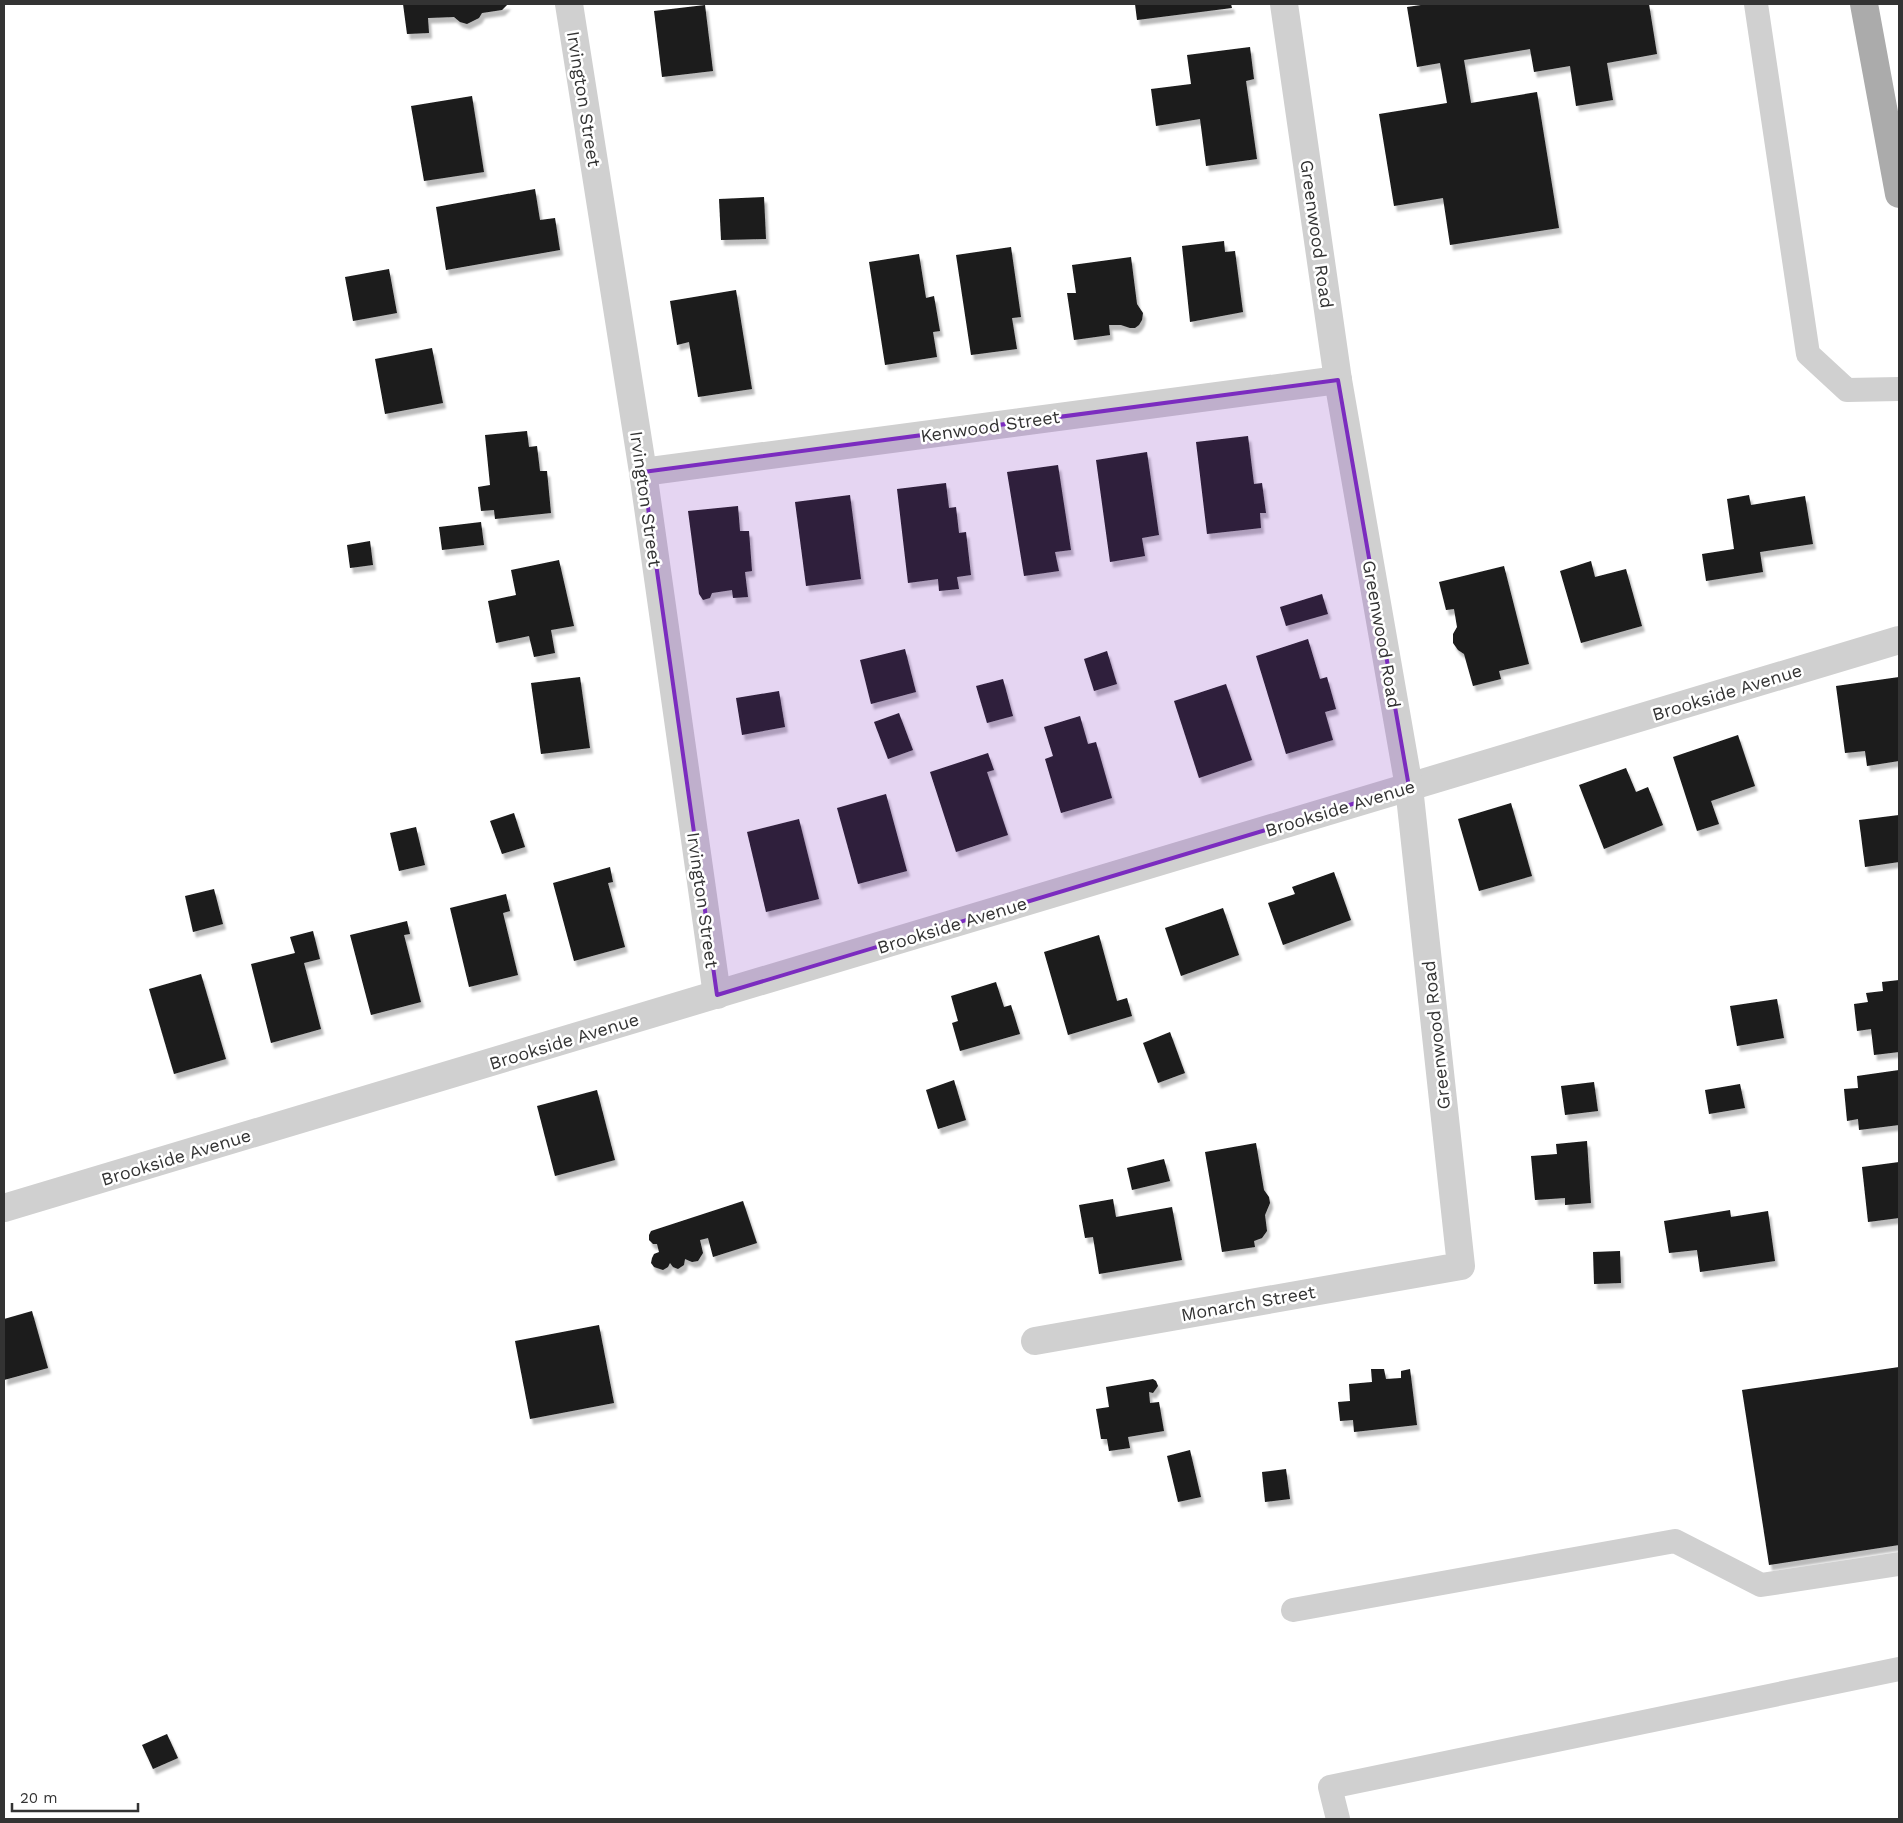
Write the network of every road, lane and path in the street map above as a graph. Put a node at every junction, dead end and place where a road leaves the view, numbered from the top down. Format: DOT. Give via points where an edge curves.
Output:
graph roads {
  1 [pos="568,4"];
  2 [pos="1284,4"];
  3 [pos="1756,4"];
  4 [pos="1864,4"];
  5 [pos="1899,194"];
  6 [pos="1338,380"];
  7 [pos="1899,390"];
  8 [pos="642,472"];
  9 [pos="1899,640"];
  10 [pos="1409,787"];
  11 [pos="717,995"];
  12 [pos="4,1208"];
  13 [pos="1461,1266"];
  14 [pos="1035,1341"];
  15 [pos="1899,1564"];
  16 [pos="1293,1610"];
  17 [pos="1899,1669"];
  18 [pos="1338,1819"];
  1 -- 8 [label="street, Irvington Street"];
  2 -- 6 [label="street, Greenwood Road"];
  3 -- 7 [label="lane" via="1808,354 1847,390"];
  4 -- 5 [label="main road"];
  6 -- 8 [label="street, Kenwood Street"];
  6 -- 10 [label="street, Greenwood Road"];
  8 -- 11 [label="street, Irvington Street"];
  9 -- 10 [label="street, Brookside Avenue"];
  10 -- 11 [label="street, Brookside Avenue"];
  10 -- 13 [label="street, Greenwood Road"];
  11 -- 12 [label="street, Brookside Avenue"];
  13 -- 14 [label="street, Monarch Street"];
  15 -- 16 [label="lane" via="1761,1585 1675,1541"];
  17 -- 18 [label="lane" via="1330,1787"];
}
